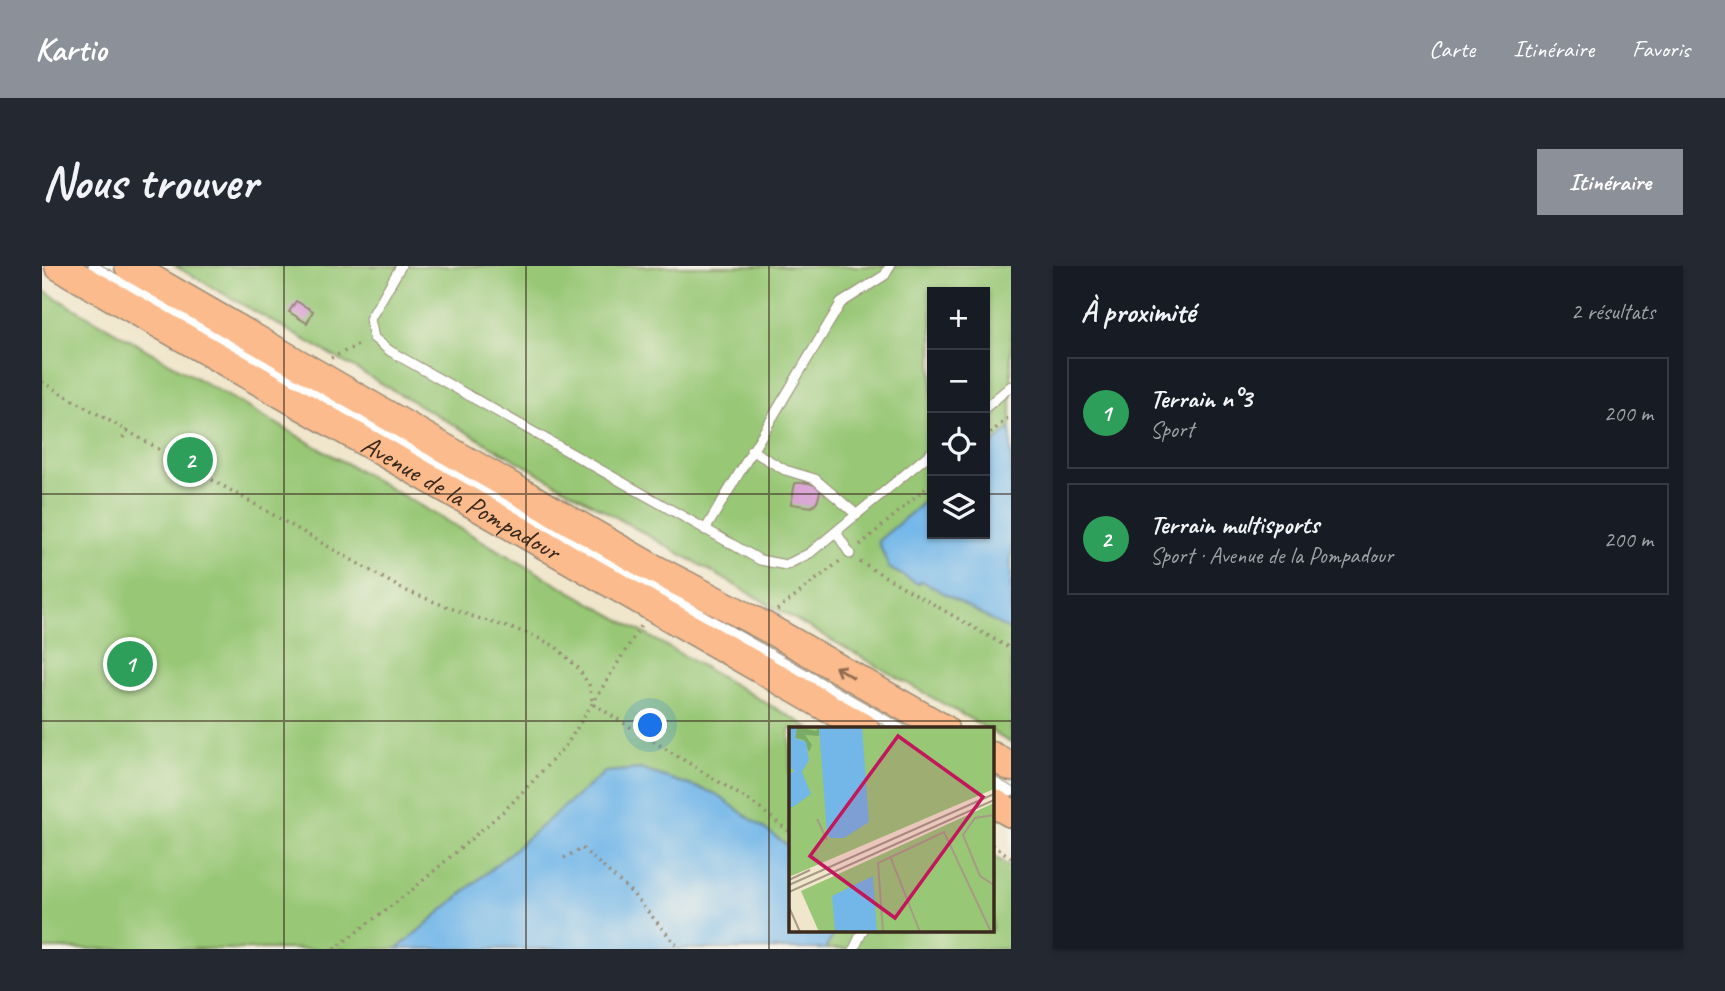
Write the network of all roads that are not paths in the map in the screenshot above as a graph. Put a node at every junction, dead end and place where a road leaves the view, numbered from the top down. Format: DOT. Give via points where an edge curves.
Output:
graph roads {
  1 [pos="59,266"];
  2 [pos="93,266"];
  3 [pos="130,266"];
  4 [pos="401,266"];
  5 [pos="890,266"];
  6 [pos="1011,386"];
  7 [pos="990,404"];
  8 [pos="751,450"];
  9 [pos="927,456"];
  10 [pos="857,515"];
  11 [pos="705,530"];
  12 [pos="836,532"];
  13 [pos="850,554"];
  14 [pos="890,721"];
  15 [pos="930,727"];
  16 [pos="993,757"];
  17 [pos="1011,767"];
  18 [pos="993,782"];
  19 [pos="1011,792"];
  20 [pos="993,803"];
  21 [pos="1011,813"];
  22 [pos="862,932"];
  23 [pos="854,949"];
  1 -- 14 [label="main road, Avenue de la Pompadour"];
  2 -- 14 [label="lane, Avenue de la Pompadour"];
  14 -- 3 [label="main road, Avenue de la Pompadour, one-way" via="766,627 647,565"];
  4 -- 11 [label="lane" via="370,319 374,338"];
  5 -- 8 [label="lane" via="885,275 841,303"];
  6 -- 7 [label="lane"];
  8 -- 10 [label="lane" via="785,470 815,479"];
  8 -- 11 [label="lane"];
  9 -- 10 [label="lane"];
  10 -- 12 [label="lane"];
  11 -- 12 [label="lane" via="760,560 786,565"];
  12 -- 13 [label="lane"];
  14 -- 15 [label="main road"];
  16 -- 17 [label="main road"];
  18 -- 19 [label="lane"];
  20 -- 21 [label="main road"];
  22 -- 23 [label="lane"];
}
